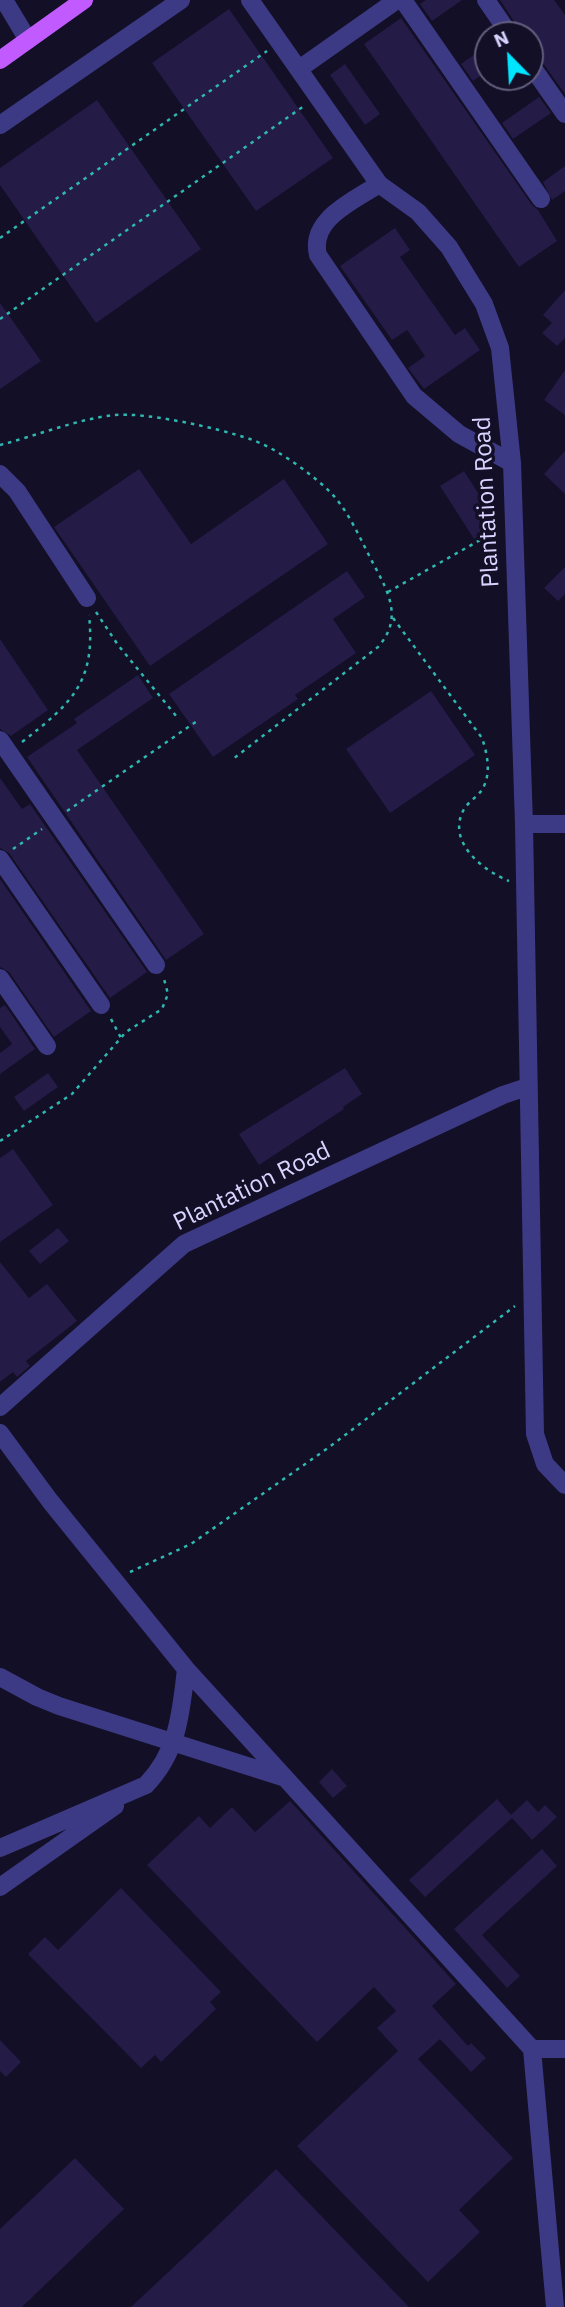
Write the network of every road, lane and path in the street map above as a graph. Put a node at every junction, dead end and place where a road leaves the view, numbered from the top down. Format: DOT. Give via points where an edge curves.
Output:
graph roads {
  1 [pos="4,0"];
  2 [pos="84,0"];
  3 [pos="181,0"];
  4 [pos="250,0"];
  5 [pos="397,0"];
  6 [pos="403,0"];
  7 [pos="486,0"];
  8 [pos="500,21"];
  9 [pos="28,40"];
  10 [pos="280,42"];
  11 [pos="0,60"];
  12 [pos="299,69"];
  13 [pos="544,84"];
  14 [pos="318,97"];
  15 [pos="565,114"];
  16 [pos="0,125"];
  17 [pos="379,184"];
  18 [pos="541,199"];
  19 [pos="0,238"];
  20 [pos="0,319"];
  21 [pos="0,445"];
  22 [pos="512,463"];
  23 [pos="0,474"];
  24 [pos="489,535"];
  25 [pos="388,592"];
  26 [pos="87,598"];
  27 [pos="393,618"];
  28 [pos="177,717"];
  29 [pos="197,721"];
  30 [pos="4,746"];
  31 [pos="233,759"];
  32 [pos="55,820"];
  33 [pos="524,824"];
  34 [pos="565,824"];
  35 [pos="6,855"];
  36 [pos="525,885"];
  37 [pos="156,965"];
  38 [pos="0,978"];
  39 [pos="101,1005"];
  40 [pos="121,1038"];
  41 [pos="47,1046"];
  42 [pos="527,1087"];
  43 [pos="0,1141"];
  44 [pos="532,1293"];
  45 [pos="0,1407"];
  46 [pos="0,1433"];
  47 [pos="565,1485"];
  48 [pos="110,1577"];
  49 [pos="186,1669"];
  50 [pos="0,1677"];
  51 [pos="173,1742"];
  52 [pos="282,1777"];
  53 [pos="146,1785"];
  54 [pos="0,1848"];
  55 [pos="0,1887"];
  56 [pos="532,2049"];
  57 [pos="565,2049"];
  58 [pos="555,2307"];
  1 -- 9 [label="lane"];
  2 -- 9 [label="main road"];
  3 -- 16 [label="lane"];
  4 -- 10 [label="lane, Plantation Road"];
  5 -- 12 [label="lane"];
  6 -- 18 [label="lane"];
  7 -- 8 [label="lane"];
  9 -- 11 [label="main road"];
  10 -- 12 [label="lane, Plantation Road"];
  10 -- 19 [label="path"];
  12 -- 14 [label="lane, Plantation Road"];
  13 -- 15 [label="lane"];
  14 -- 17 [label="lane, Plantation Road"];
  14 -- 20 [label="path"];
  17 -- 22 [label="lane, Plantation Road" via="400,196 434,229 463,266 484,304 500,348"];
  17 -- 22 [label="lane" via="324,223 316,241 318,255 414,396 460,435"];
  21 -- 25 [label="path" via="114,415 169,419 251,439 327,488 344,510"];
  22 -- 33 [label="lane, Plantation Road"];
  23 -- 26 [label="lane" via="17,491"];
  24 -- 25 [label="path"];
  25 -- 27 [label="path"];
  26 -- 28 [label="path" via="118,645"];
  26 -- 30 [label="path" via="91,637 78,692 64,709"];
  27 -- 31 [label="path" via="378,647"];
  27 -- 36 [label="path" via="437,673 485,747 484,788 463,812 463,839 486,870"];
  29 -- 32 [label="path"];
  30 -- 32 [label="lane"];
  32 -- 35 [label="path"];
  32 -- 37 [label="lane"];
  33 -- 34 [label="lane"];
  33 -- 36 [label="lane, Plantation Road"];
  35 -- 39 [label="lane"];
  36 -- 42 [label="lane, Plantation Road"];
  37 -- 40 [label="path" via="168,994 162,1009"];
  38 -- 41 [label="lane"];
  39 -- 40 [label="path"];
  40 -- 43 [label="path" via="72,1094"];
  42 -- 44 [label="lane, Plantation Road"];
  42 -- 45 [label="lane, Plantation Road" via="184,1244"];
  44 -- 47 [label="lane, Plantation Road" via="535,1434 545,1464"];
  44 -- 48 [label="path" via="328,1448 191,1544"];
  46 -- 48 [label="lane"];
  48 -- 49 [label="lane"];
  49 -- 51 [label="lane"];
  49 -- 52 [label="lane"];
  50 -- 51 [label="lane" via="37,1698"];
  51 -- 52 [label="lane"];
  51 -- 53 [label="lane" via="160,1770"];
  52 -- 56 [label="lane"];
  53 -- 54 [label="lane"];
  53 -- 55 [label="lane"];
  56 -- 57 [label="lane"];
  56 -- 58 [label="lane"];
}
